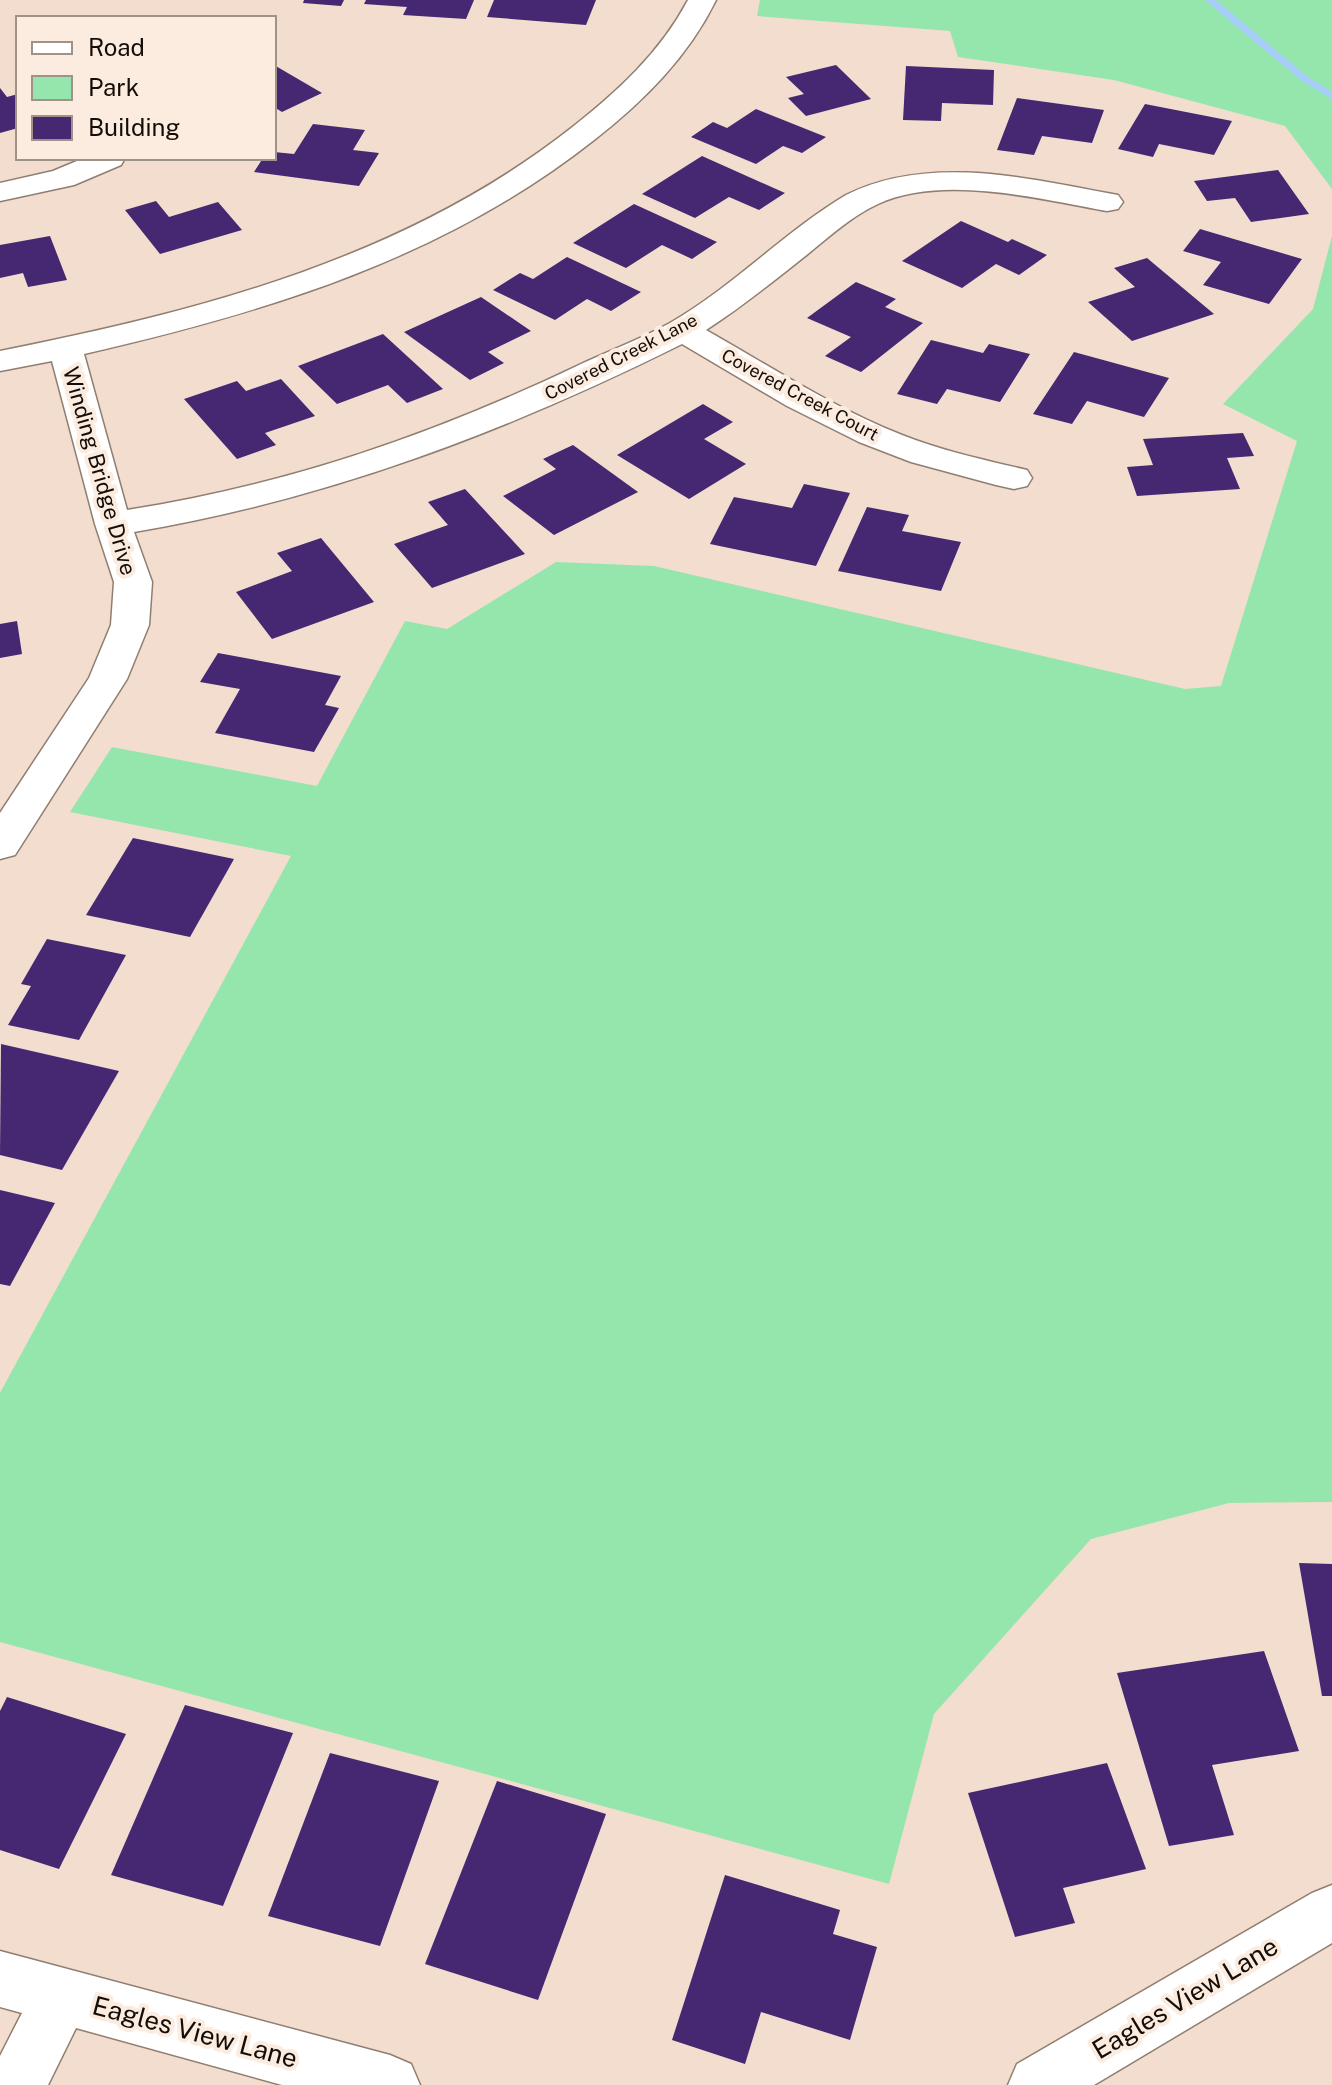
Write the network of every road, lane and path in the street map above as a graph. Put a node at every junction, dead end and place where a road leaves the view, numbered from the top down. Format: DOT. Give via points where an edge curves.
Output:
graph roads {
  1 [pos="702,0"];
  2 [pos="105,160"];
  3 [pos="0,192"];
  4 [pos="1107,202"];
  5 [pos="682,330"];
  6 [pos="66,349"];
  7 [pos="0,361"];
  8 [pos="1014,478"];
  9 [pos="113,524"];
  10 [pos="0,845"];
  11 [pos="1332,1912"];
  12 [pos="0,1979"];
  13 [pos="62,1996"];
  14 [pos="17,2085"];
  15 [pos="390,2085"];
  16 [pos="1038,2085"];
  1 -- 6 [label="street" via="663,60 629,96 579,140 457,218 307,282 200,317"];
  2 -- 3 [label="street" via="63,178"];
  4 -- 5 [label="street, Covered Creek Lane" via="969,184 879,192 834,217"];
  5 -- 8 [label="street, Covered Creek Court" via="874,437"];
  5 -- 9 [label="street, Covered Creek Lane" via="474,427 343,474 243,501"];
  6 -- 7 [label="street"];
  6 -- 9 [label="street, Winding Bridge Drive"];
  9 -- 10 [label="street, Winding Bridge Drive" via="133,582 124,647"];
  11 -- 16 [label="street, Eagles View Lane"];
  12 -- 13 [label="street, Eagles View Lane"];
  13 -- 14 [label="street"];
  13 -- 15 [label="street, Eagles View Lane"];
}
